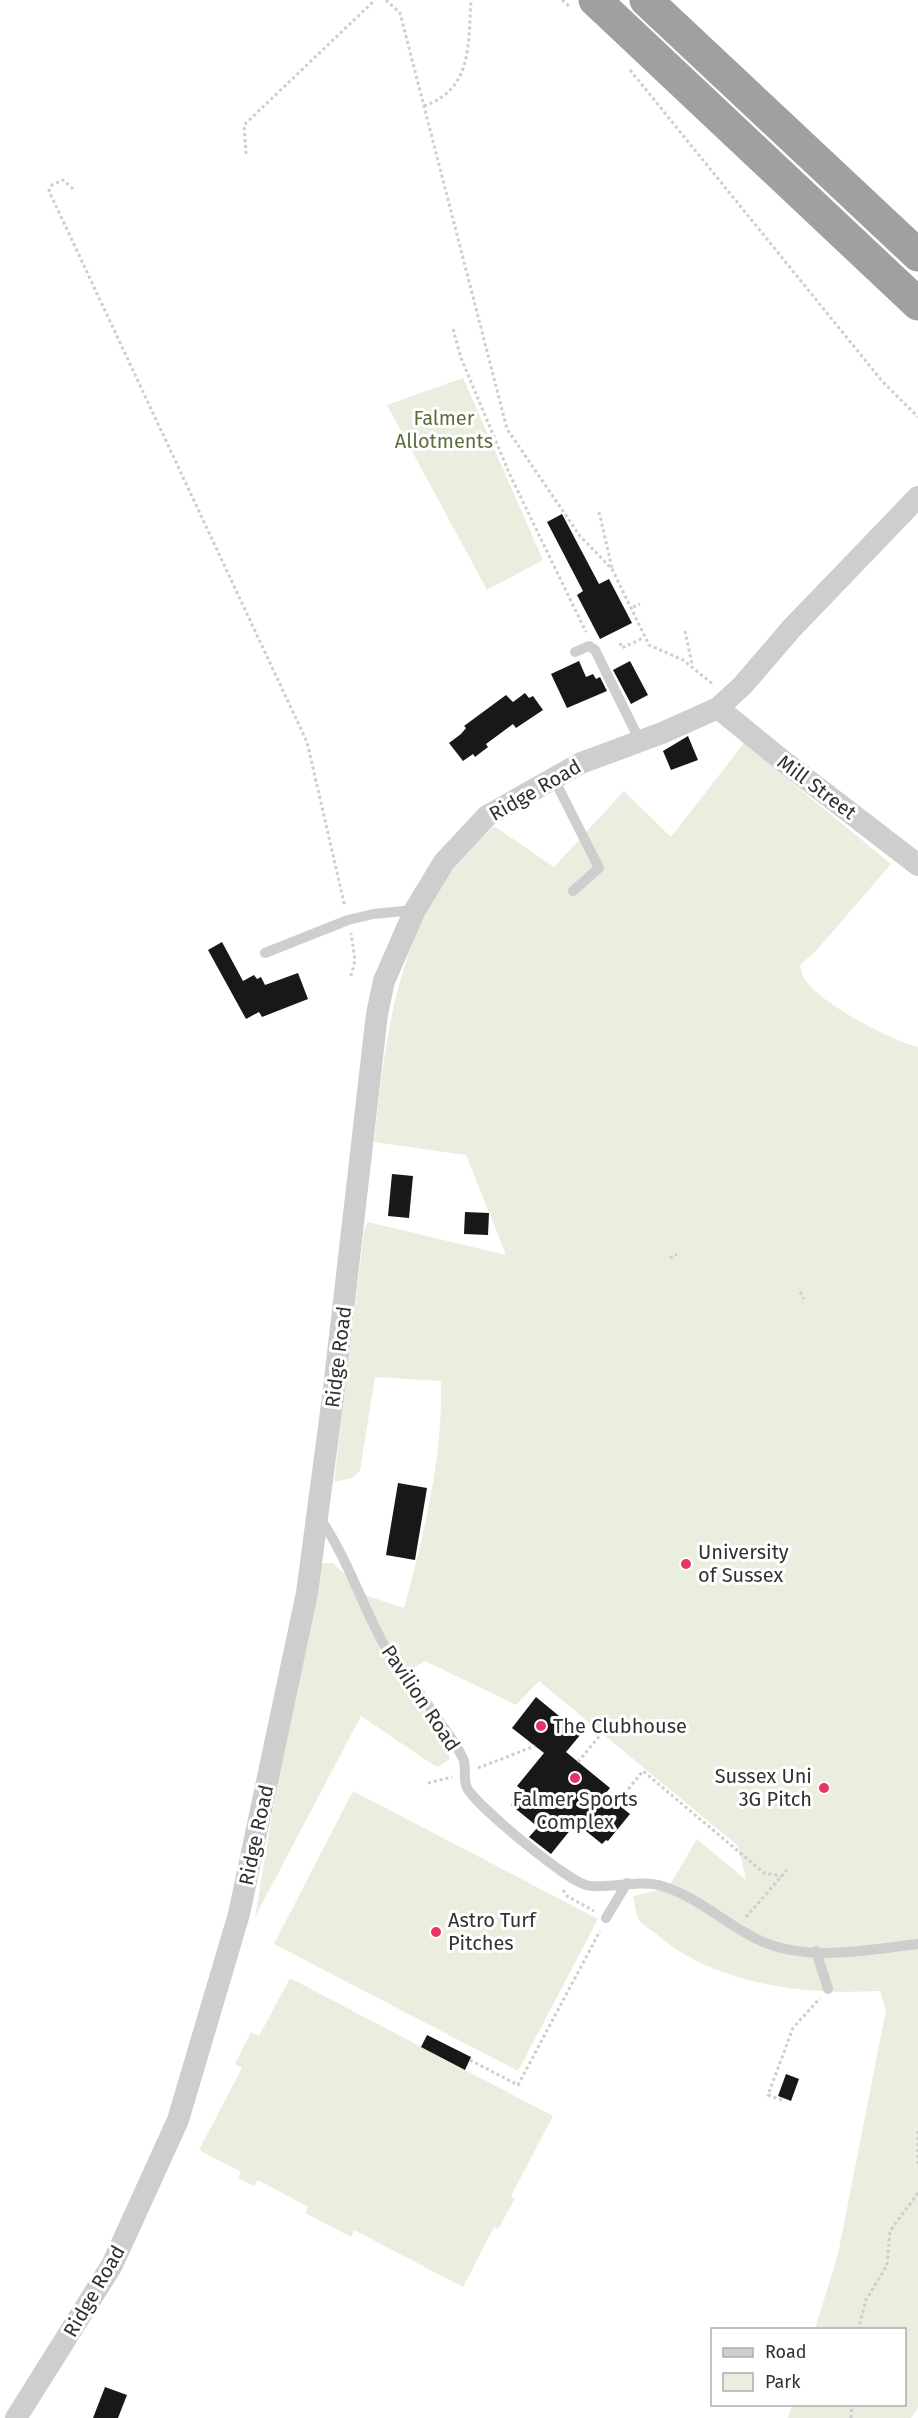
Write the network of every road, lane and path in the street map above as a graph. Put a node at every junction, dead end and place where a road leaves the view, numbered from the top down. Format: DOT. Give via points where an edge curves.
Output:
graph roads {
  1 [pos="375,0"];
  2 [pos="386,0"];
  3 [pos="471,0"];
  4 [pos="562,0"];
  5 [pos="646,0"];
  6 [pos="583,4"];
  7 [pos="625,64"];
  8 [pos="424,106"];
  9 [pos="246,154"];
  10 [pos="73,189"];
  11 [pos="918,255"];
  12 [pos="918,304"];
  13 [pos="453,329"];
  14 [pos="918,417"];
  15 [pos="918,498"];
  16 [pos="599,512"];
  17 [pos="612,569"];
  18 [pos="640,604"];
  19 [pos="633,608"];
  20 [pos="685,631"];
  21 [pos="643,638"];
  22 [pos="620,643"];
  23 [pos="595,650"];
  24 [pos="575,652"];
  25 [pos="692,666"];
  26 [pos="723,703"];
  27 [pos="639,741"];
  28 [pos="553,777"];
  29 [pos="918,865"];
  30 [pos="573,891"];
  31 [pos="415,910"];
  32 [pos="348,920"];
  33 [pos="265,953"];
  34 [pos="351,976"];
  35 [pos="677,1254"];
  36 [pos="670,1258"];
  37 [pos="800,1292"];
  38 [pos="804,1299"];
  39 [pos="318,1515"];
  40 [pos="602,1733"];
  41 [pos="535,1746"];
  42 [pos="578,1762"];
  43 [pos="464,1774"];
  44 [pos="428,1783"];
  45 [pos="617,1803"];
  46 [pos="548,1860"];
  47 [pos="787,1870"];
  48 [pos="782,1876"];
  49 [pos="627,1883"];
  50 [pos="606,1918"];
  51 [pos="737,1927"];
  52 [pos="918,1944"];
  53 [pos="816,1951"];
  54 [pos="828,1989"];
  55 [pos="470,2060"];
  56 [pos="782,2100"];
  57 [pos="918,2131"];
  58 [pos="918,2167"];
  59 [pos="918,2193"];
  60 [pos="859,2328"];
  61 [pos="16,2418"];
  1 -- 9 [label="path" via="244,125"];
  2 -- 8 [label="path" via="400,13"];
  3 -- 8 [label="path" via="463,70 454,89 441,100"];
  4 -- 6 [label="path"];
  5 -- 11 [label="highway"];
  6 -- 12 [label="highway"];
  7 -- 14 [label="path" via="882,381"];
  8 -- 17 [label="path" via="507,429 580,536"];
  10 -- 32 [label="path" via="63,180 49,191 307,742"];
  13 -- 23 [label="path" via="461,358 510,475"];
  15 -- 26 [label="street, Ridge Road"];
  16 -- 17 [label="path"];
  17 -- 19 [label="path"];
  18 -- 19 [label="path"];
  19 -- 21 [label="path"];
  20 -- 25 [label="path"];
  21 -- 22 [label="path" via="622,648"];
  21 -- 25 [label="path" via="649,645"];
  23 -- 24 [label="lane" via="589,646"];
  23 -- 27 [label="lane"];
  25 -- 26 [label="path"];
  26 -- 27 [label="street, Ridge Road"];
  26 -- 29 [label="street, Mill Street" via="783,761"];
  27 -- 28 [label="street, Ridge Road"];
  28 -- 30 [label="lane" via="598,868"];
  28 -- 31 [label="street, Ridge Road" via="487,816 444,862"];
  31 -- 32 [label="lane"];
  31 -- 39 [label="street, Ridge Road" via="384,981 377,1014"];
  32 -- 33 [label="lane"];
  32 -- 34 [label="path" via="355,947"];
  35 -- 36 [label="path"];
  37 -- 38 [label="path"];
  39 -- 43 [label="lane, Pavilion Road" via="338,1545 384,1644 464,1762"];
  39 -- 61 [label="street, Ridge Road" via="307,1593 239,1914 177,2121 112,2265"];
  40 -- 42 [label="path"];
  41 -- 43 [label="path"];
  43 -- 44 [label="path"];
  43 -- 46 [label="lane, Pavilion Road" via="467,1787 484,1809"];
  45 -- 48 [label="path" via="643,1771 764,1873"];
  46 -- 49 [label="lane, Pavilion Road" via="585,1885"];
  46 -- 50 [label="path" via="548,1868 567,1896"];
  47 -- 48 [label="path"];
  48 -- 51 [label="path"];
  49 -- 50 [label="lane"];
  49 -- 51 [label="lane, Pavilion Road" via="662,1886 701,1903"];
  50 -- 55 [label="path" via="518,2085"];
  51 -- 53 [label="lane, Pavilion Road" via="769,1944"];
  52 -- 53 [label="lane, Pavilion Road"];
  53 -- 54 [label="lane"];
  54 -- 56 [label="path" via="793,2028 768,2095"];
  57 -- 58 [label="path"];
  59 -- 60 [label="path" via="890,2231 888,2265 866,2300"];
}
